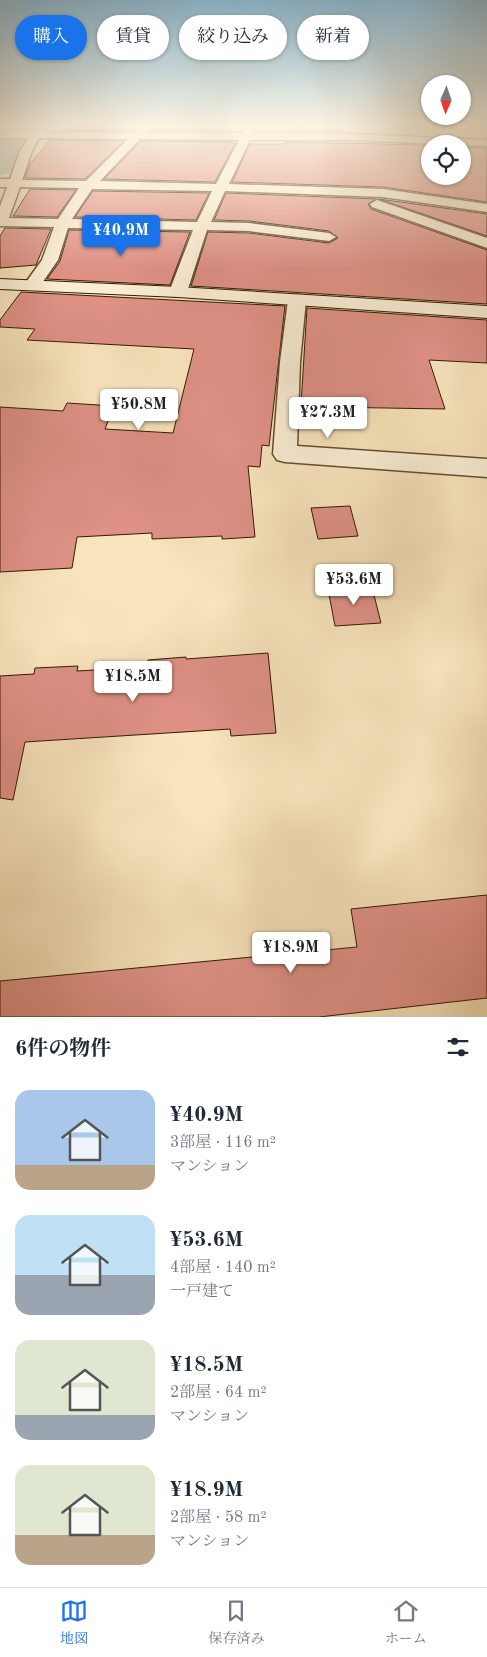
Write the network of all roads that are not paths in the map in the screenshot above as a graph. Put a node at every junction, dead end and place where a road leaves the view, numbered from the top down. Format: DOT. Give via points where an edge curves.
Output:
graph roads {
  1 [pos="100,173"];
  2 [pos="227,173"];
  3 [pos="7,183"];
  4 [pos="90,184"];
  5 [pos="220,187"];
  6 [pos="338,190"];
  7 [pos="487,208"];
  8 [pos="63,222"];
  9 [pos="202,225"];
  10 [pos="329,237"];
  11 [pos="487,242"];
  12 [pos="0,284"];
  13 [pos="32,285"];
  14 [pos="178,292"];
  15 [pos="297,300"];
  16 [pos="487,312"];
  17 [pos="487,468"];
  1 -- 4 [label="street"];
  2 -- 5 [label="street"];
  3 -- 4 [label="street"];
  3 -- 8 [label="street" via="1,222"];
  4 -- 5 [label="street"];
  4 -- 8 [label="street"];
  5 -- 6 [label="street"];
  5 -- 9 [label="street"];
  6 -- 7 [label="street"];
  6 -- 11 [label="street"];
  8 -- 9 [label="street"];
  8 -- 13 [label="street" via="50,260"];
  9 -- 10 [label="street" via="249,226"];
  9 -- 14 [label="street"];
  12 -- 13 [label="street"];
  13 -- 14 [label="street"];
  14 -- 15 [label="street"];
  15 -- 16 [label="street"];
  15 -- 17 [label="street" via="285,454"];
}
